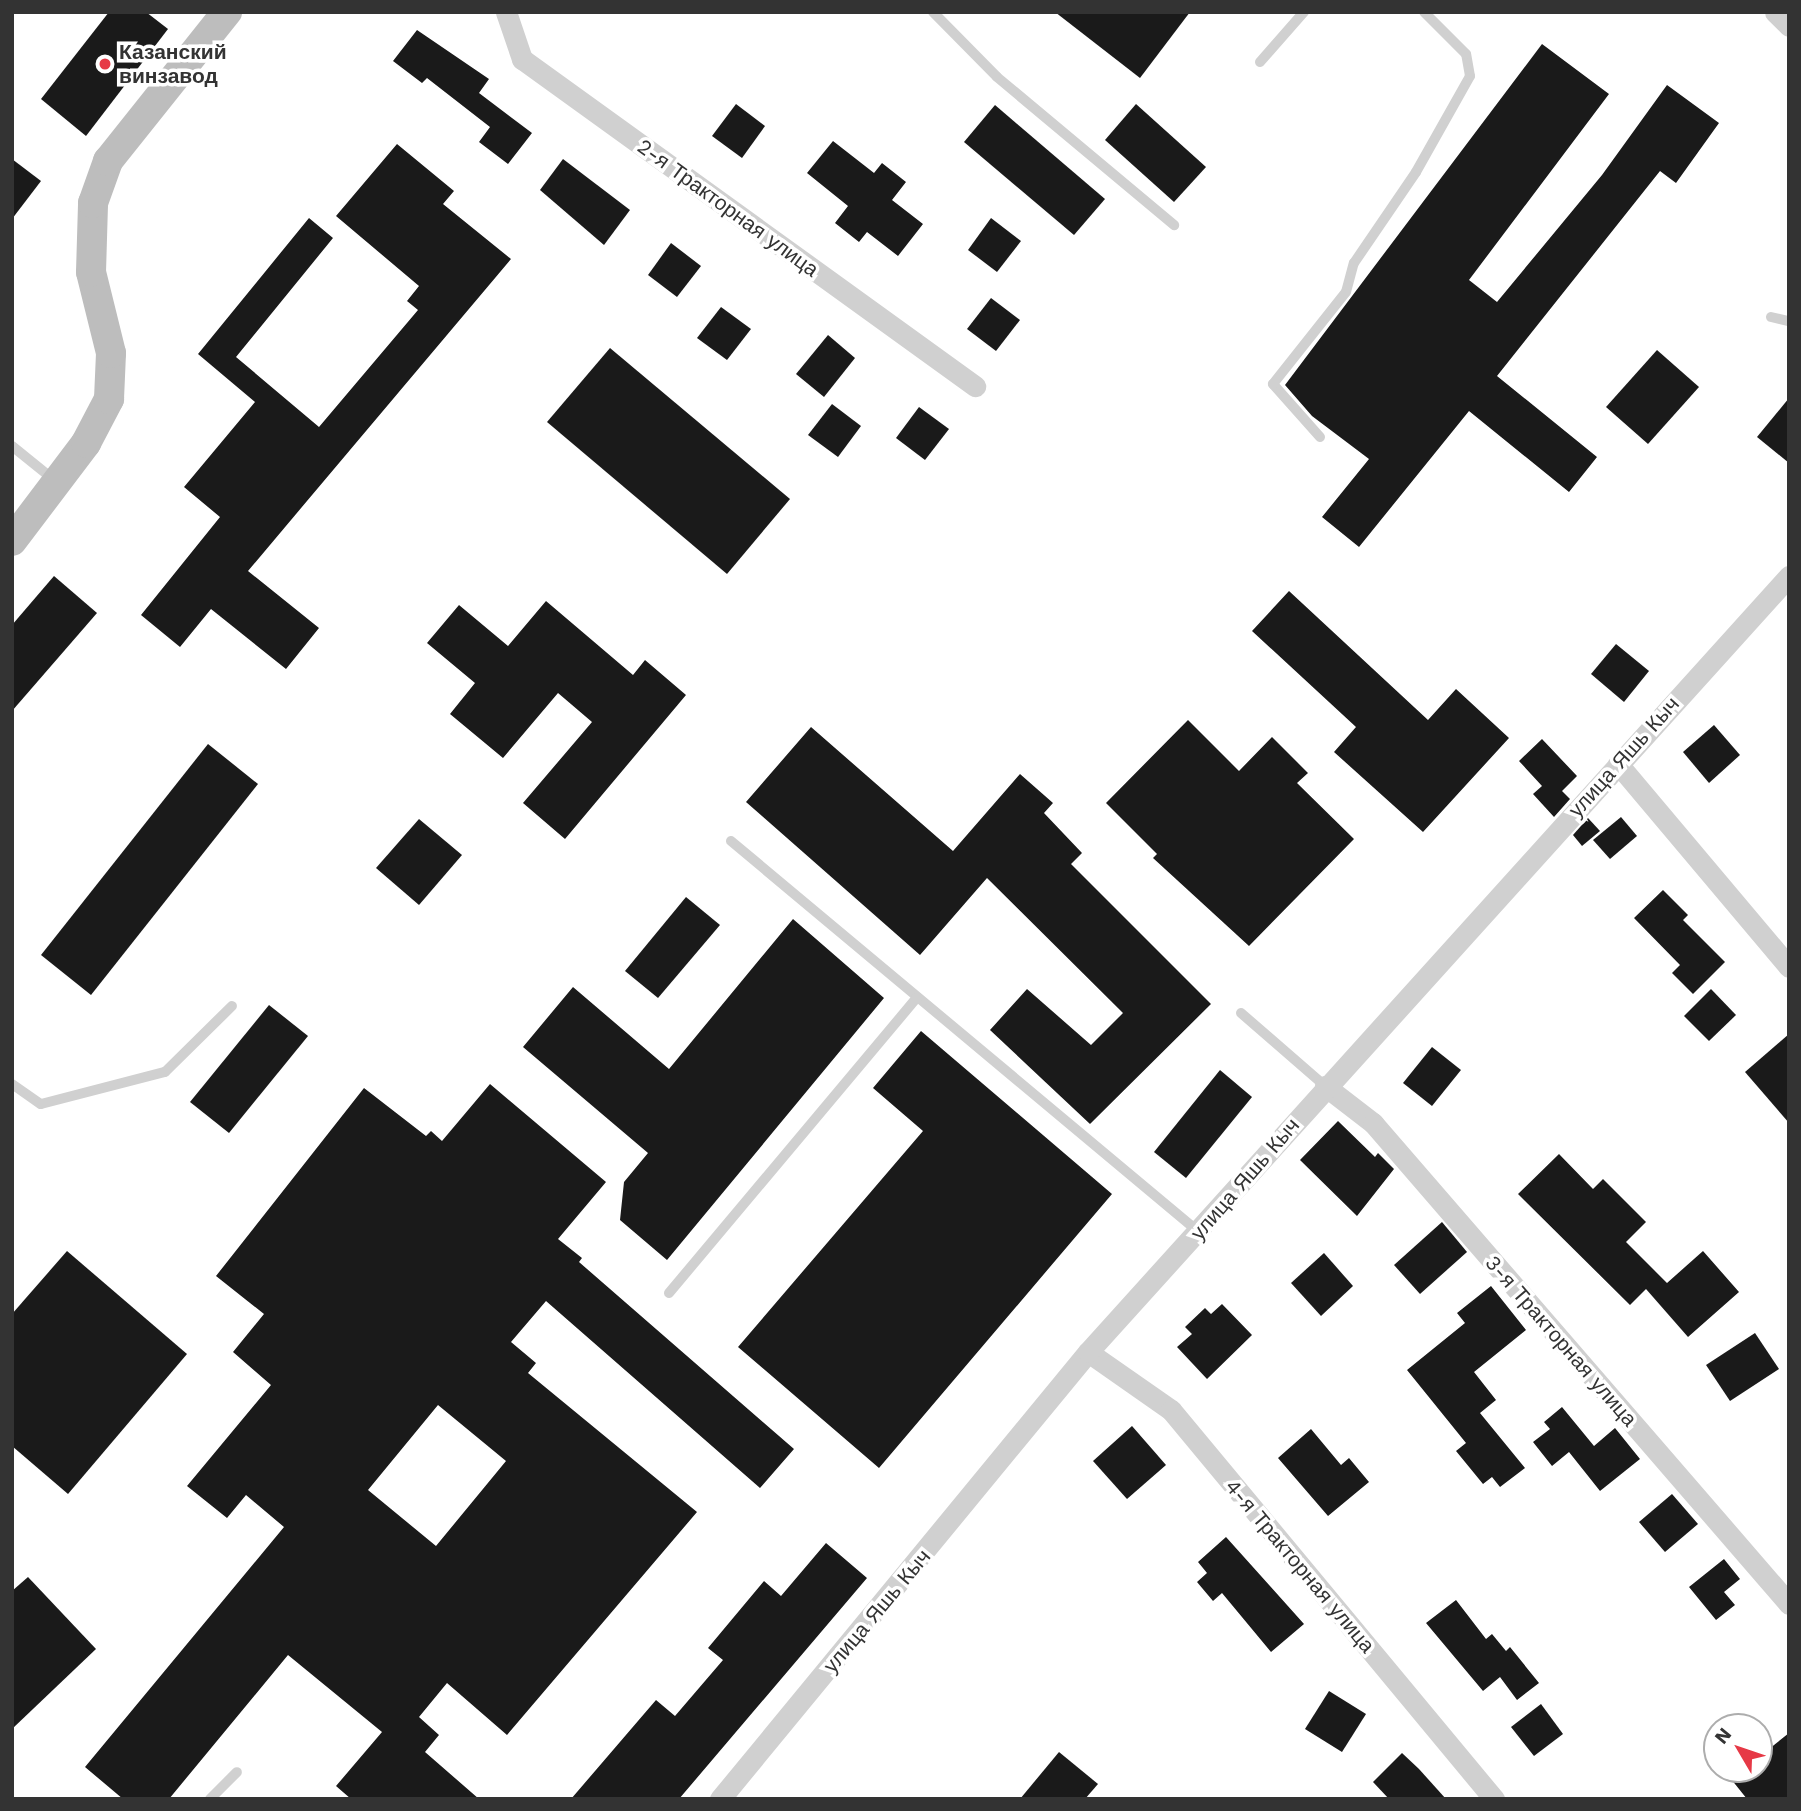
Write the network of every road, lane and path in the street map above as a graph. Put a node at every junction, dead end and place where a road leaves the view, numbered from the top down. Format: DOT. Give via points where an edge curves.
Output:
graph roads {
  1 [pos="506,12"];
  2 [pos="933,12"];
  3 [pos="1304,12"];
  4 [pos="1424,12"];
  5 [pos="1775,12"];
  6 [pos="222,14"];
  7 [pos="1789,26"];
  8 [pos="1260,62"];
  9 [pos="1174,225"];
  10 [pos="1771,317"];
  11 [pos="1789,321"];
  12 [pos="975,386"];
  13 [pos="1320,436"];
  14 [pos="12,446"];
  15 [pos="57,482"];
  16 [pos="12,541"];
  17 [pos="1789,576"];
  18 [pos="1618,764"];
  19 [pos="732,841"];
  20 [pos="1789,967"];
  21 [pos="917,997"];
  22 [pos="232,1006"];
  23 [pos="1241,1013"];
  24 [pos="12,1084"];
  25 [pos="1325,1086"];
  26 [pos="1200,1233"];
  27 [pos="669,1293"];
  28 [pos="1088,1352"];
  29 [pos="1789,1604"];
  30 [pos="237,1772"];
  31 [pos="211,1799"];
  32 [pos="720,1799"];
  33 [pos="1494,1799"];
  1 -- 12 [label="street, 2-я Тракторная улица" via="522,59"];
  2 -- 9 [label="lane" via="997,77"];
  3 -- 8 [label="lane"];
  4 -- 13 [label="lane" via="1466,54 1469,76 1416,172 1354,263 1346,292 1273,384"];
  5 -- 7 [label="street"];
  6 -- 15 [label="street" via="108,161 93,203 92,271 111,353 109,398 86,443"];
  10 -- 11 [label="lane"];
  14 -- 15 [label="lane"];
  15 -- 16 [label="street"];
  17 -- 18 [label="street, улица Яшь Кыч"];
  18 -- 20 [label="street"];
  18 -- 25 [label="street, улица Яшь Кыч"];
  19 -- 21 [label="lane"];
  21 -- 26 [label="lane"];
  21 -- 27 [label="lane"];
  22 -- 24 [label="lane" via="165,1072 41,1104"];
  23 -- 25 [label="lane"];
  25 -- 26 [label="street, улица Яшь Кыч"];
  25 -- 29 [label="street, 3-я Тракторная улица" via="1373,1123"];
  26 -- 28 [label="street, улица Яшь Кыч"];
  28 -- 32 [label="street, улица Яшь Кыч"];
  28 -- 33 [label="street, 4-я Тракторная улица" via="1171,1410"];
  30 -- 31 [label="lane"];
}
